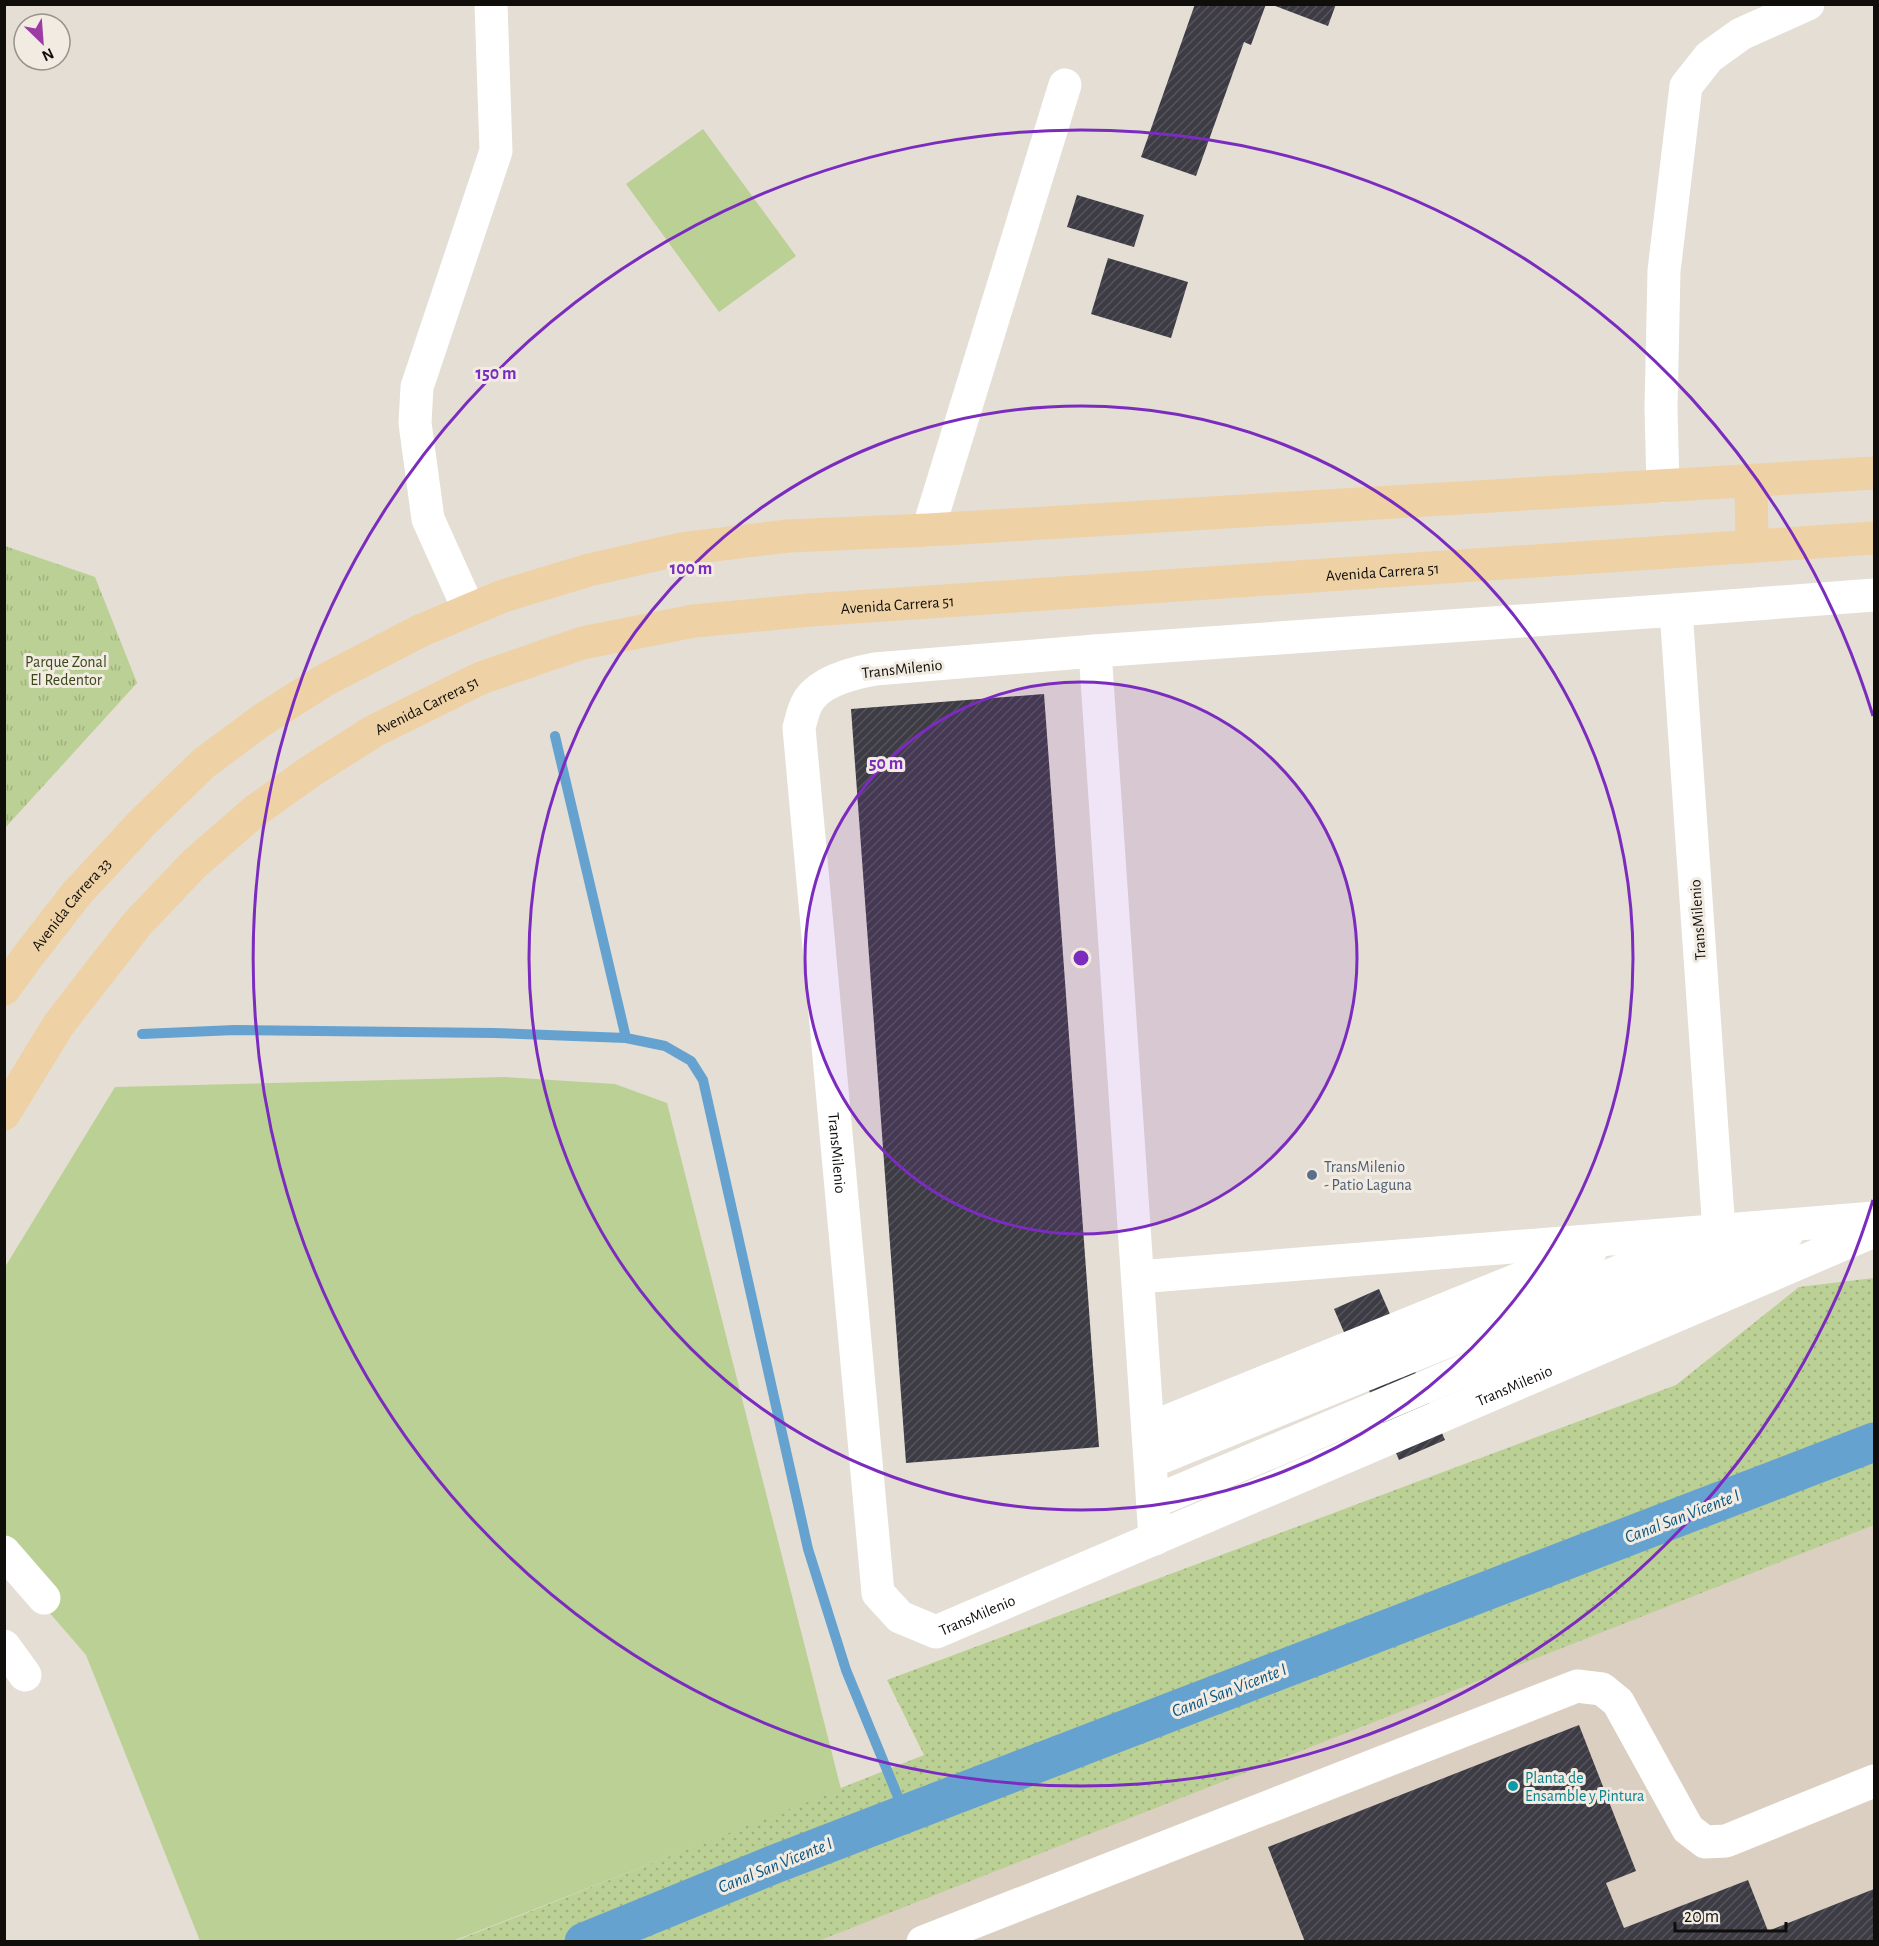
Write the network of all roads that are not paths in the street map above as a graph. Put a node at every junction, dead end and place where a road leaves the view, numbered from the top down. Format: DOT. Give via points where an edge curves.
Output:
graph roads {
  1 [pos="491,4"];
  2 [pos="1808,4"];
  3 [pos="1065,85"];
  4 [pos="1875,473"];
  5 [pos="1751,481"];
  6 [pos="1663,486"];
  7 [pos="928,530"];
  8 [pos="1875,538"];
  9 [pos="1752,546"];
  10 [pos="1875,595"];
  11 [pos="469,610"];
  12 [pos="1676,610"];
  13 [pos="1095,651"];
  14 [pos="4,989"];
  15 [pos="4,1114"];
  16 [pos="1875,1218"];
  17 [pos="1812,1224"];
  18 [pos="1719,1231"];
  19 [pos="1875,1231"];
  20 [pos="1621,1239"];
  21 [pos="1138,1276"];
  22 [pos="1148,1429"];
  23 [pos="1150,1462"];
  24 [pos="1153,1502"];
  25 [pos="1155,1539"];
  26 [pos="4,1552"];
  27 [pos="44,1598"];
  28 [pos="4,1646"];
  29 [pos="26,1675"];
  30 [pos="1875,1781"];
  31 [pos="923,1941"];
  1 -- 11 [label="lane" via="496,151 417,387 415,423 428,519"];
  2 -- 6 [label="lane" via="1741,34 1709,57 1686,86 1664,270"];
  3 -- 7 [label="lane"];
  4 -- 5 [label="main road"];
  5 -- 6 [label="main road"];
  5 -- 9 [label="main road"];
  6 -- 7 [label="main road"];
  7 -- 11 [label="main road" via="788,536 681,549 589,570"];
  8 -- 9 [label="main road, Avenida Carrera 51"];
  9 -- 15 [label="main road, Avenida Carrera 51" via="810,610 694,621 582,643 481,678 374,731 255,811 194,864 137,924 59,1024"];
  10 -- 12 [label="lane, TransMilenio"];
  11 -- 14 [label="main road, Avenida Carrera 33" via="326,680 204,763 77,893"];
  12 -- 13 [label="lane, TransMilenio"];
  12 -- 18 [label="lane, TransMilenio"];
  13 -- 21 [label="lane"];
  13 -- 25 [label="lane, TransMilenio" via="849,674 824,686 807,703 799,728 878,1593 900,1617 936,1632"];
  16 -- 17 [label="lane, TransMilenio"];
  17 -- 18 [label="lane, TransMilenio"];
  17 -- 24 [label="lane, TransMilenio"];
  18 -- 20 [label="lane, TransMilenio"];
  18 -- 23 [label="lane, TransMilenio"];
  19 -- 25 [label="lane, TransMilenio"];
  20 -- 21 [label="lane, TransMilenio"];
  20 -- 22 [label="lane, TransMilenio"];
  21 -- 22 [label="lane"];
  22 -- 23 [label="lane"];
  23 -- 24 [label="lane"];
  24 -- 25 [label="lane"];
  26 -- 27 [label="lane"];
  28 -- 29 [label="lane"];
  30 -- 31 [label="lane" via="1726,1840 1705,1842 1688,1829 1618,1702 1602,1689 1577,1686"];
}
